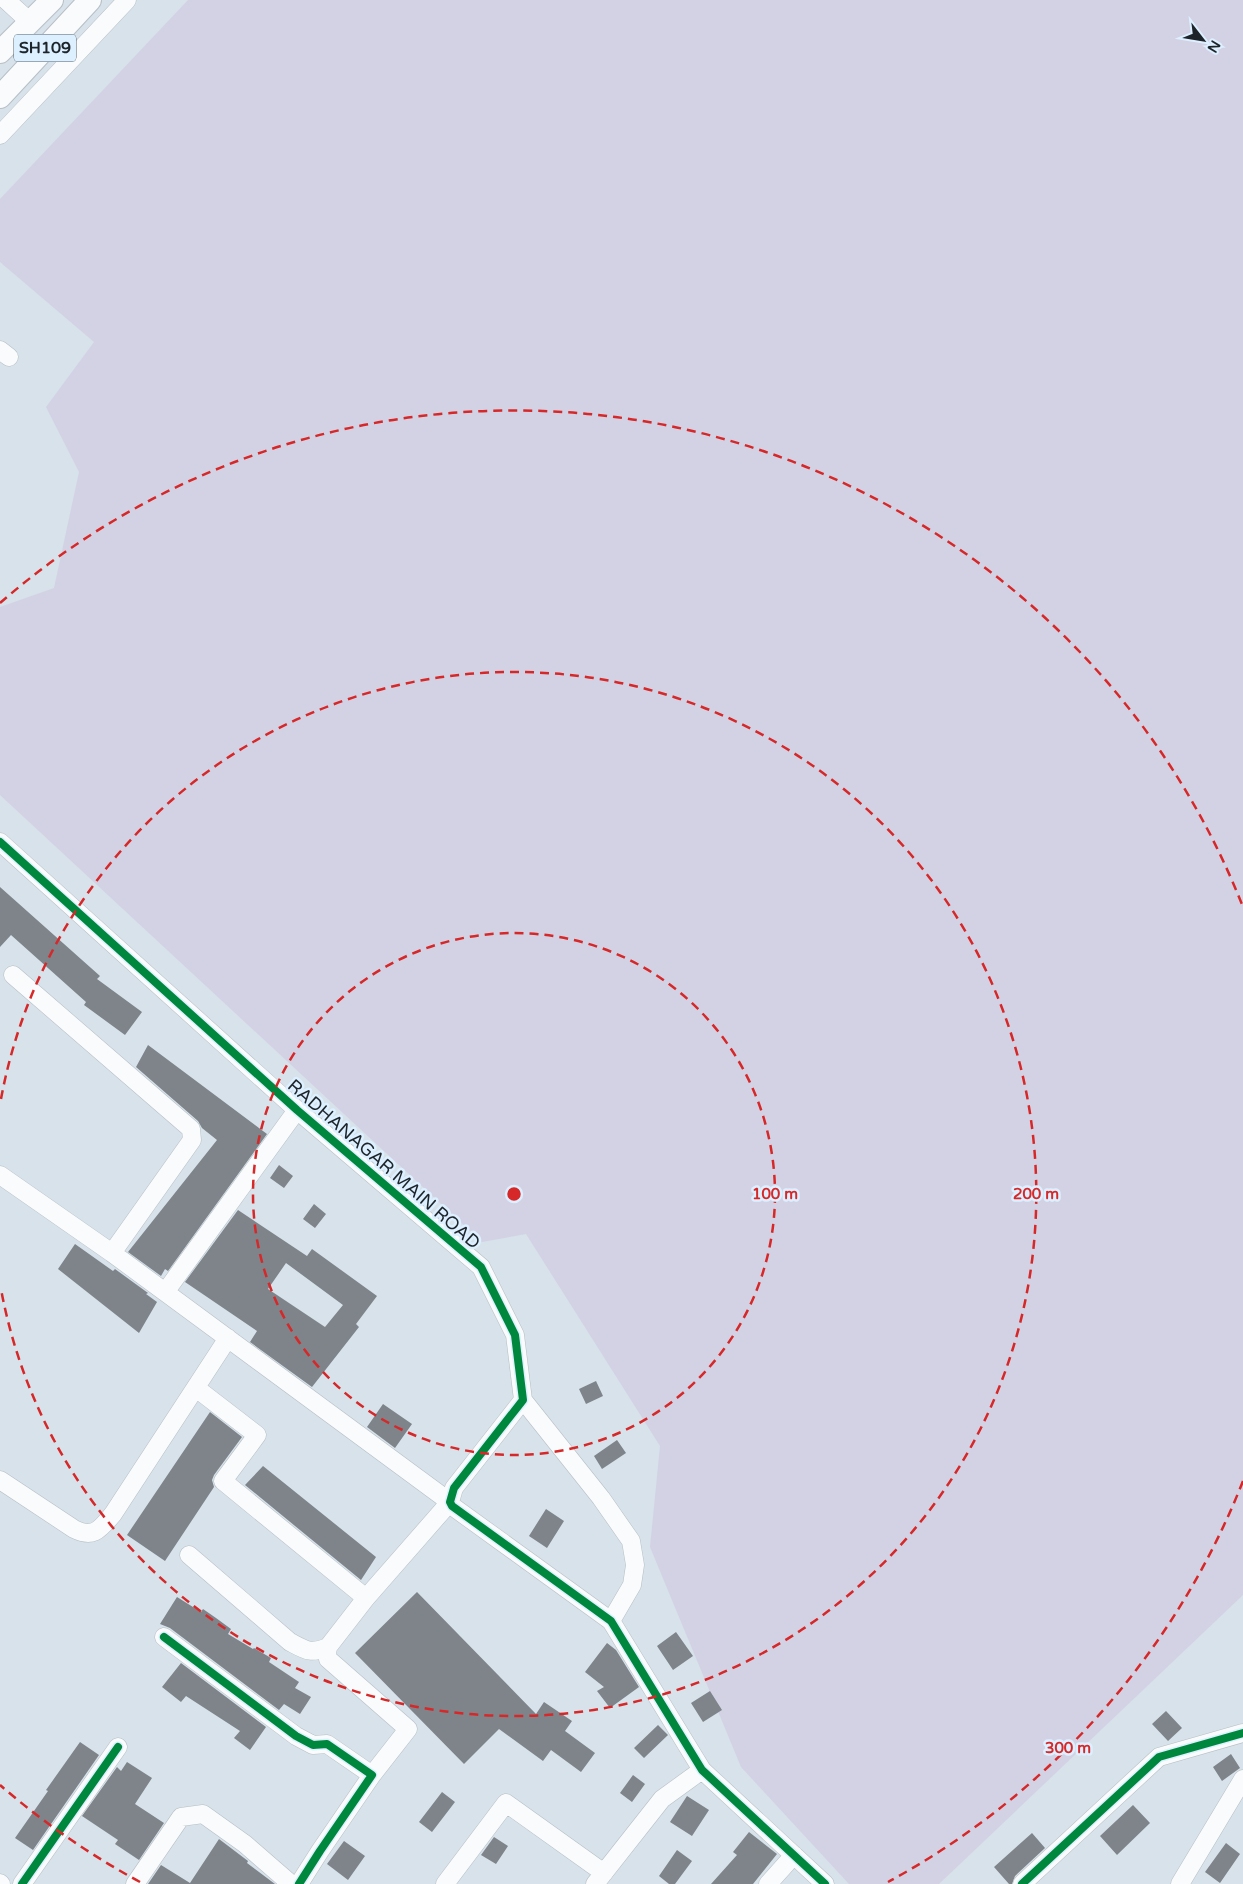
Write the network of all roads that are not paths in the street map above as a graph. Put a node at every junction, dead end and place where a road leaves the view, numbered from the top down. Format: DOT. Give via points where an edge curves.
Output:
graph roads {
  1 [pos="6,0"];
  2 [pos="52,0"];
  3 [pos="90,0"];
  4 [pos="127,0"];
  5 [pos="30,22"];
  6 [pos="0,52"];
  7 [pos="0,97"];
  8 [pos="0,135"];
  9 [pos="0,843"];
  10 [pos="13,975"];
  11 [pos="298,1110"];
  12 [pos="0,1175"];
  13 [pos="112,1253"];
  14 [pos="166,1292"];
  15 [pos="235,1343"];
  16 [pos="196,1388"];
  17 [pos="523,1400"];
  18 [pos="0,1480"];
  19 [pos="450,1502"];
  20 [pos="189,1555"];
  21 [pos="366,1598"];
  22 [pos="611,1621"];
  23 [pos="164,1637"];
  24 [pos="328,1647"];
  25 [pos="1243,1733"];
  26 [pos="118,1747"];
  27 [pos="702,1770"];
  28 [pos="372,1775"];
  29 [pos="1243,1779"];
  30 [pos="794,1855"];
  31 [pos="599,1878"];
  32 [pos="22,1884"];
  33 [pos="135,1884"];
  34 [pos="291,1884"];
  35 [pos="299,1884"];
  36 [pos="446,1884"];
  37 [pos="768,1884"];
  38 [pos="825,1884"];
  39 [pos="1022,1884"];
  40 [pos="1180,1884"];
  1 -- 5 [label="street"];
  2 -- 5 [label="main road, SH109"];
  3 -- 7 [label="main road, SH109"];
  4 -- 8 [label="street"];
  5 -- 6 [label="main road, SH109"];
  9 -- 11 [label="street, RADHANAGAR MAIN ROAD"];
  10 -- 13 [label="street" via="190,1129 192,1140"];
  11 -- 14 [label="street"];
  11 -- 17 [label="street, RADHANAGAR MAIN ROAD" via="481,1267 515,1335"];
  12 -- 13 [label="street"];
  13 -- 14 [label="street"];
  14 -- 15 [label="street"];
  15 -- 16 [label="street"];
  15 -- 19 [label="street"];
  16 -- 18 [label="street" via="100,1529 83,1534"];
  16 -- 21 [label="street" via="257,1435 223,1480"];
  17 -- 19 [label="street" via="454,1488"];
  17 -- 22 [label="street" via="602,1498 631,1541 635,1565 632,1585"];
  19 -- 21 [label="street"];
  19 -- 22 [label="street"];
  20 -- 24 [label="street" via="290,1642 316,1652"];
  21 -- 24 [label="street"];
  22 -- 27 [label="street"];
  23 -- 28 [label="street" via="296,1736 313,1745 327,1744"];
  24 -- 28 [label="street" via="328,1659 408,1729"];
  25 -- 39 [label="street" via="1159,1757"];
  26 -- 32 [label="street"];
  27 -- 30 [label="street"];
  27 -- 31 [label="street" via="662,1799"];
  28 -- 35 [label="street"];
  29 -- 40 [label="street"];
  30 -- 37 [label="street"];
  30 -- 38 [label="street"];
  31 -- 36 [label="street" via="506,1803"];
  33 -- 34 [label="street" via="181,1817 203,1814 245,1844"];
}
